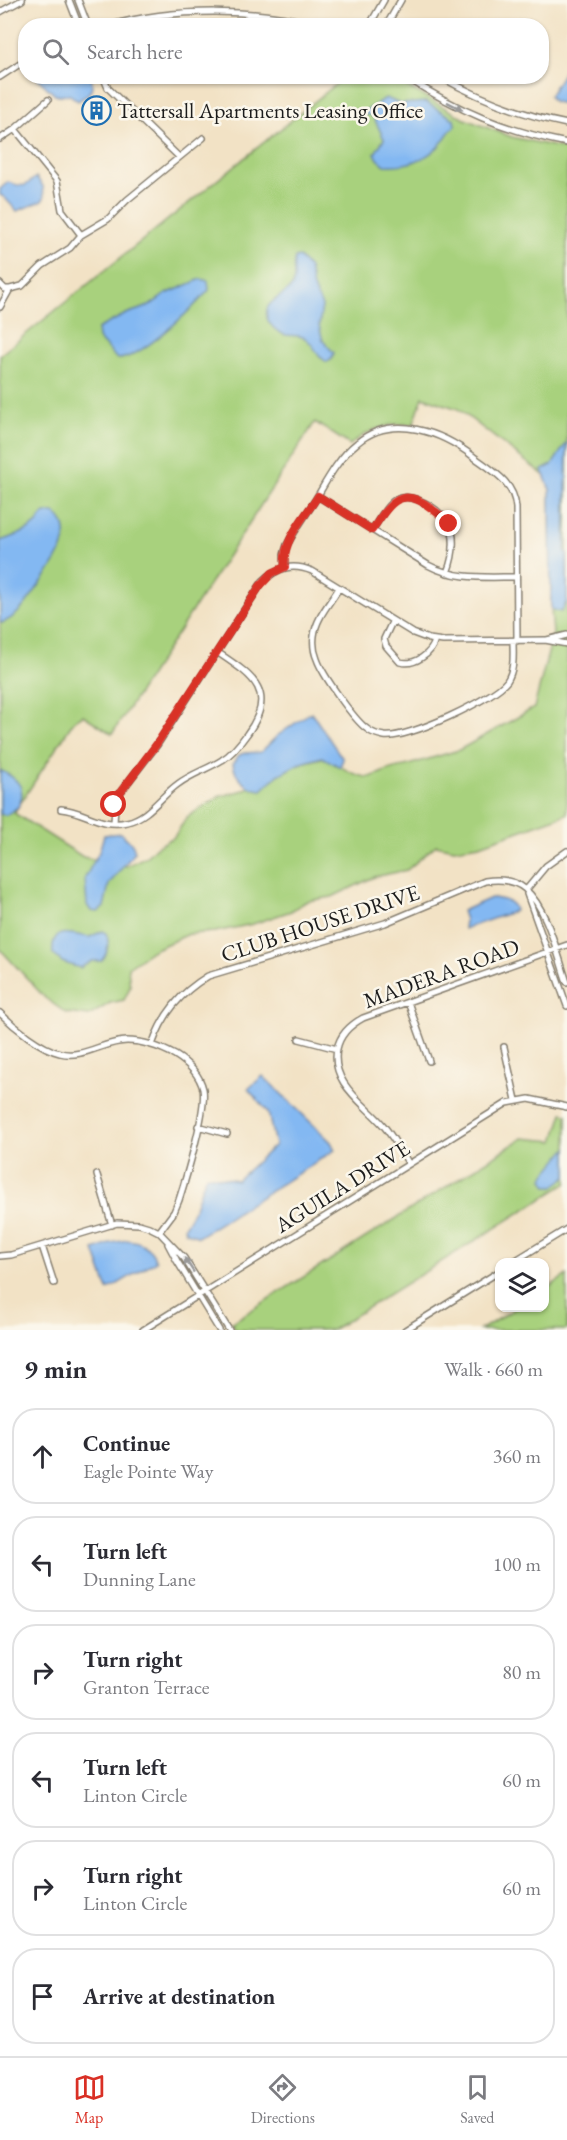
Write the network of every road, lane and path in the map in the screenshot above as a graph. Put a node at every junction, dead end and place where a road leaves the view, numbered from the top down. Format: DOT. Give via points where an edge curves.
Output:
graph roads {
  1 [pos="22,0"];
  2 [pos="69,0"];
  3 [pos="78,0"];
  4 [pos="384,0"];
  5 [pos="400,0"];
  6 [pos="0,12"];
  7 [pos="235,14"];
  8 [pos="76,18"];
  9 [pos="85,18"];
  10 [pos="141,18"];
  11 [pos="252,18"];
  12 [pos="279,18"];
  13 [pos="374,18"];
  14 [pos="390,18"];
  15 [pos="18,65"];
  16 [pos="0,77"];
  17 [pos="106,84"];
  18 [pos="417,84"];
  19 [pos="454,84"];
  20 [pos="48,100"];
  21 [pos="567,123"];
  22 [pos="15,129"];
  23 [pos="203,138"];
  24 [pos="0,139"];
  25 [pos="567,143"];
  26 [pos="179,157"];
  27 [pos="81,235"];
  28 [pos="0,284"];
  29 [pos="10,289"];
  30 [pos="0,307"];
  31 [pos="318,496"];
  32 [pos="372,530"];
  33 [pos="285,567"];
  34 [pos="447,573"];
  35 [pos="516,577"];
  36 [pos="339,588"];
  37 [pos="393,622"];
  38 [pos="567,635"];
  39 [pos="435,640"];
  40 [pos="545,640"];
  41 [pos="515,641"];
  42 [pos="567,644"];
  43 [pos="217,652"];
  44 [pos="61,809"];
  45 [pos="114,823"];
  46 [pos="567,851"];
  47 [pos="526,890"];
  48 [pos="567,945"];
  49 [pos="555,950"];
  50 [pos="547,952"];
  51 [pos="567,982"];
  52 [pos="408,1002"];
  53 [pos="567,1006"];
  54 [pos="0,1013"];
  55 [pos="299,1040"];
  56 [pos="152,1045"];
  57 [pos="504,1047"];
  58 [pos="337,1049"];
  59 [pos="429,1061"];
  60 [pos="516,1100"];
  61 [pos="567,1107"];
  62 [pos="198,1126"];
  63 [pos="227,1134"];
  64 [pos="410,1164"];
  65 [pos="97,1175"];
  66 [pos="112,1225"];
  67 [pos="567,1229"];
  68 [pos="159,1232"];
  69 [pos="166,1240"];
  70 [pos="42,1246"];
  71 [pos="0,1256"];
  72 [pos="521,1258"];
  73 [pos="495,1274"];
  74 [pos="54,1283"];
  75 [pos="205,1291"];
  76 [pos="198,1296"];
  77 [pos="143,1330"];
  78 [pos="219,1330"];
  79 [pos="229,1330"];
  80 [pos="405,1330"];
  1 -- 6 [label="street"];
  2 -- 8 [label="street"];
  3 -- 9 [label="street"];
  4 -- 13 [label="street"];
  5 -- 14 [label="street"];
  7 -- 10 [label="street"];
  7 -- 11 [label="street"];
  7 -- 12 [label="street"];
  15 -- 16 [label="street"];
  17 -- 26 [label="street"];
  18 -- 25 [label="street, one-way" via="485,120"];
  19 -- 21 [label="street" via="508,109"];
  20 -- 22 [label="street"];
  22 -- 24 [label="street"];
  22 -- 27 [label="street" via="57,181 62,210"];
  23 -- 26 [label="street"];
  26 -- 27 [label="street" via="108,219"];
  27 -- 29 [label="street" via="24,284"];
  28 -- 29 [label="street"];
  29 -- 30 [label="street"];
  31 -- 32 [label="street"];
  31 -- 33 [label="street" via="287,545"];
  31 -- 35 [label="street" via="344,456 369,435 402,428 440,436 466,451 512,489 516,508"];
  32 -- 34 [label="street"];
  32 -- 34 [label="street" via="394,501 405,497 419,499 450,527 452,552"];
  33 -- 36 [label="street" via="306,568"];
  33 -- 43 [label="street" via="263,581"];
  34 -- 35 [label="street"];
  35 -- 41 [label="street"];
  36 -- 37 [label="street"];
  36 -- 41 [label="street" via="316,626 315,652 320,667 358,720 379,735 395,737 418,730 495,692 512,670"];
  37 -- 39 [label="street" via="417,636"];
  37 -- 39 [label="street" via="384,639 400,662 411,663 430,652"];
  38 -- 40 [label="street"];
  39 -- 41 [label="street"];
  40 -- 41 [label="street"];
  40 -- 42 [label="street"];
  43 -- 45 [label="street" via="119,794 114,805"];
  43 -- 45 [label="street" via="248,673 256,684 261,702 254,724 223,760 179,783 146,814 129,822"];
  44 -- 45 [label="street" via="102,823"];
  46 -- 47 [label="street" via="546,866"];
  47 -- 49 [label="street" via="543,913"];
  47 -- 50 [label="street"];
  47 -- 56 [label="street, CLUB HOUSE DRIVE" via="514,883 486,881 385,923 208,976 173,1005"];
  48 -- 49 [label="street, MADERA ROAD"];
  49 -- 50 [label="street, MADERA ROAD"];
  49 -- 51 [label="street"];
  50 -- 52 [label="street, MADERA ROAD"];
  50 -- 53 [label="street"];
  52 -- 58 [label="street, MADERA ROAD" via="357,1021 346,1030"];
  52 -- 59 [label="street"];
  54 -- 56 [label="street" via="43,1046 61,1054 80,1054 116,1042"];
  55 -- 58 [label="street"];
  56 -- 62 [label="street" via="180,1058 195,1072 203,1091"];
  57 -- 60 [label="street"];
  58 -- 64 [label="street" via="341,1079"];
  60 -- 61 [label="street"];
  60 -- 64 [label="street, AGUILA DRIVE"];
  62 -- 63 [label="street"];
  62 -- 68 [label="street" via="179,1200"];
  64 -- 75 [label="street, AGUILA DRIVE"];
  65 -- 66 [label="street"];
  66 -- 68 [label="street" via="139,1224"];
  66 -- 70 [label="street"];
  67 -- 72 [label="street"];
  68 -- 69 [label="street"];
  75 -- 69 [label="street, one-way" via="187,1262"];
  69 -- 76 [label="street"];
  70 -- 71 [label="street"];
  70 -- 74 [label="street"];
  73 -- 80 [label="street"];
  75 -- 76 [label="street, AGUILA DRIVE"];
  75 -- 79 [label="street"];
  76 -- 77 [label="street, AGUILA DRIVE"];
  76 -- 78 [label="street"];
}
